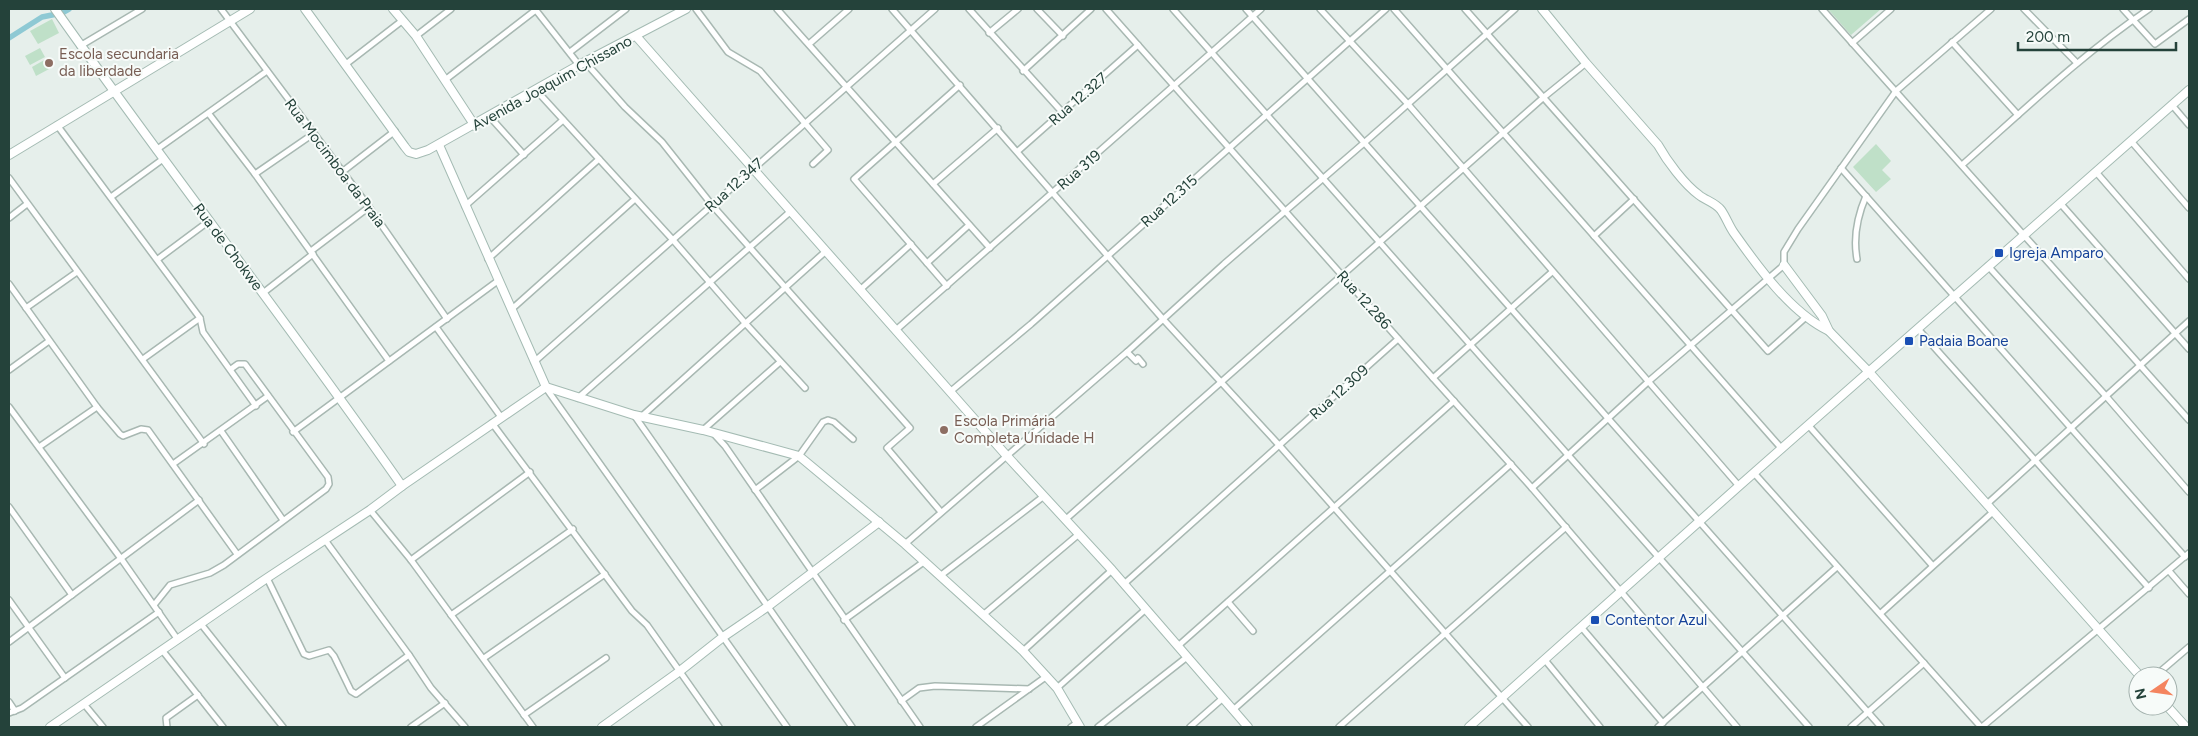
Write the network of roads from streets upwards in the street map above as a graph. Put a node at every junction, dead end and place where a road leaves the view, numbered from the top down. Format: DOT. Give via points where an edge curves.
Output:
graph roads {
  1 [pos="55,9"];
  2 [pos="142,9"];
  3 [pos="221,9"];
  4 [pos="250,9"];
  5 [pos="305,9"];
  6 [pos="394,9"];
  7 [pos="451,9"];
  8 [pos="536,9"];
  9 [pos="626,9"];
  10 [pos="686,9"];
  11 [pos="696,9"];
  12 [pos="777,9"];
  13 [pos="848,9"];
  14 [pos="892,9"];
  15 [pos="935,9"];
  16 [pos="969,9"];
  17 [pos="1018,9"];
  18 [pos="1037,9"];
  19 [pos="1091,9"];
  20 [pos="1106,9"];
  21 [pos="1173,9"];
  22 [pos="1246,9"];
  23 [pos="1261,9"];
  24 [pos="1320,9"];
  25 [pos="1386,9"];
  26 [pos="1394,9"];
  27 [pos="1465,9"];
  28 [pos="1515,9"];
  29 [pos="1542,9"];
  30 [pos="1822,9"];
  31 [pos="1891,9"];
  32 [pos="1991,9"];
  33 [pos="2024,9"];
  34 [pos="2123,9"];
  35 [pos="2149,9"];
  36 [pos="1253,16"];
  37 [pos="2132,19"];
  38 [pos="2189,19"];
  39 [pos="403,20"];
  40 [pos="230,21"];
  41 [pos="911,30"];
  42 [pos="989,33"];
  43 [pos="1487,33"];
  44 [pos="416,36"];
  45 [pos="636,36"];
  46 [pos="1063,36"];
  47 [pos="1350,42"];
  48 [pos="1952,42"];
  49 [pos="1852,43"];
  50 [pos="809,44"];
  51 [pos="1138,45"];
  52 [pos="80,46"];
  53 [pos="570,52"];
  54 [pos="1212,52"];
  55 [pos="1586,63"];
  56 [pos="2077,63"];
  57 [pos="346,64"];
  58 [pos="582,64"];
  59 [pos="1448,68"];
  60 [pos="267,71"];
  61 [pos="1024,71"];
  62 [pos="1308,78"];
  63 [pos="445,80"];
  64 [pos="960,85"];
  65 [pos="1175,85"];
  66 [pos="846,86"];
  67 [pos="536,90"];
  68 [pos="2189,90"];
  69 [pos="114,91"];
  70 [pos="1896,91"];
  71 [pos="1544,97"];
  72 [pos="1407,103"];
  73 [pos="2172,105"];
  74 [pos="1063,113"];
  75 [pos="209,114"];
  76 [pos="1267,114"];
  77 [pos="2018,115"];
  78 [pos="490,117"];
  79 [pos="563,120"];
  80 [pos="803,123"];
  81 [pos="57,125"];
  82 [pos="2189,125"];
  83 [pos="475,126"];
  84 [pos="998,128"];
  85 [pos="395,131"];
  86 [pos="1505,132"];
  87 [pos="313,134"];
  88 [pos="896,140"];
  89 [pos="2131,141"];
  90 [pos="1364,143"];
  91 [pos="439,145"];
  92 [pos="1229,148"];
  93 [pos="156,150"];
  94 [pos="1018,151"];
  95 [pos="9,155"];
  96 [pos="524,155"];
  97 [pos="162,159"];
  98 [pos="599,159"];
  99 [pos="813,164"];
  100 [pos="1962,165"];
  101 [pos="754,168"];
  102 [pos="1463,168"];
  103 [pos="1841,168"];
  104 [pos="342,172"];
  105 [pos="2096,172"];
  106 [pos="255,174"];
  107 [pos="9,178"];
  108 [pos="1323,178"];
  109 [pos="933,184"];
  110 [pos="1054,192"];
  111 [pos="1866,196"];
  112 [pos="111,197"];
  113 [pos="635,199"];
  114 [pos="1634,199"];
  115 [pos="2060,203"];
  116 [pos="27,204"];
  117 [pos="712,205"];
  118 [pos="465,206"];
  119 [pos="369,207"];
  120 [pos="1421,207"];
  121 [pos="2189,208"];
  122 [pos="791,211"];
  123 [pos="1285,212"];
  124 [pos="9,218"];
  125 [pos="209,221"];
  126 [pos="970,225"];
  127 [pos="1594,236"];
  128 [pos="2024,236"];
  129 [pos="673,240"];
  130 [pos="1380,243"];
  131 [pos="911,244"];
  132 [pos="750,247"];
  133 [pos="990,248"];
  134 [pos="826,251"];
  135 [pos="312,252"];
  136 [pos="1108,255"];
  137 [pos="158,259"];
  138 [pos="488,260"];
  139 [pos="1857,260"];
  140 [pos="927,264"];
  141 [pos="1784,266"];
  142 [pos="1988,266"];
  143 [pos="77,272"];
  144 [pos="1552,272"];
  145 [pos="1342,276"];
  146 [pos="1768,277"];
  147 [pos="2189,279"];
  148 [pos="499,280"];
  149 [pos="711,283"];
  150 [pos="9,284"];
  151 [pos="947,286"];
  152 [pos="785,288"];
  153 [pos="861,289"];
  154 [pos="262,293"];
  155 [pos="1954,296"];
  156 [pos="26,308"];
  157 [pos="512,308"];
  158 [pos="1510,308"];
  159 [pos="1731,310"];
  160 [pos="1806,317"];
  161 [pos="200,318"];
  162 [pos="1162,318"];
  163 [pos="447,319"];
  164 [pos="2189,321"];
  165 [pos="746,324"];
  166 [pos="436,327"];
  167 [pos="1918,329"];
  168 [pos="896,330"];
  169 [pos="1829,331"];
  170 [pos="2176,334"];
  171 [pos="1398,339"];
  172 [pos="49,341"];
  173 [pos="1469,345"];
  174 [pos="1691,346"];
  175 [pos="2189,349"];
  176 [pos="1127,352"];
  177 [pos="143,359"];
  178 [pos="389,361"];
  179 [pos="534,362"];
  180 [pos="780,362"];
  181 [pos="1143,364"];
  182 [pos="2140,365"];
  183 [pos="231,369"];
  184 [pos="9,370"];
  185 [pos="1869,372"];
  186 [pos="1433,378"];
  187 [pos="1649,381"];
  188 [pos="1222,382"];
  189 [pos="546,387"];
  190 [pos="805,388"];
  191 [pos="951,391"];
  192 [pos="2106,395"];
  193 [pos="268,396"];
  194 [pos="341,398"];
  195 [pos="578,398"];
  196 [pos="1454,401"];
  197 [pos="256,406"];
  198 [pos="9,407"];
  199 [pos="97,407"];
  200 [pos="634,415"];
  201 [pos="11,416"];
  202 [pos="642,416"];
  203 [pos="501,417"];
  204 [pos="1608,419"];
  205 [pos="2189,420"];
  206 [pos="492,423"];
  207 [pos="1809,426"];
  208 [pos="2069,428"];
  209 [pos="703,430"];
  210 [pos="221,431"];
  211 [pos="294,432"];
  212 [pos="712,432"];
  213 [pos="853,439"];
  214 [pos="204,444"];
  215 [pos="1279,446"];
  216 [pos="39,447"];
  217 [pos="1782,449"];
  218 [pos="1006,455"];
  219 [pos="1568,455"];
  220 [pos="799,456"];
  221 [pos="2035,459"];
  222 [pos="173,464"];
  223 [pos="1511,464"];
  224 [pos="530,472"];
  225 [pos="1754,473"];
  226 [pos="402,486"];
  227 [pos="1739,486"];
  228 [pos="1532,488"];
  229 [pos="755,490"];
  230 [pos="2189,492"];
  231 [pos="1044,496"];
  232 [pos="199,500"];
  233 [pos="1987,504"];
  234 [pos="9,506"];
  235 [pos="1334,509"];
  236 [pos="370,510"];
  237 [pos="1994,511"];
  238 [pos="941,512"];
  239 [pos="1066,519"];
  240 [pos="283,520"];
  241 [pos="879,522"];
  242 [pos="1700,522"];
  243 [pos="1566,527"];
  244 [pos="573,529"];
  245 [pos="1079,534"];
  246 [pos="325,540"];
  247 [pos="905,544"];
  248 [pos="238,554"];
  249 [pos="2187,555"];
  250 [pos="1660,559"];
  251 [pos="122,560"];
  252 [pos="411,560"];
  253 [pos="925,561"];
  254 [pos="1932,565"];
  255 [pos="1837,567"];
  256 [pos="1112,570"];
  257 [pos="1390,571"];
  258 [pos="2169,571"];
  259 [pos="812,573"];
  260 [pos="605,574"];
  261 [pos="940,576"];
  262 [pos="267,578"];
  263 [pos="1124,584"];
  264 [pos="2149,588"];
  265 [pos="1622,592"];
  266 [pos="2189,594"];
  267 [pos="72,596"];
  268 [pos="9,600"];
  269 [pos="1228,602"];
  270 [pos="154,605"];
  271 [pos="767,607"];
  272 [pos="1146,609"];
  273 [pos="159,612"];
  274 [pos="1881,613"];
  275 [pos="451,615"];
  276 [pos="983,615"];
  277 [pos="1783,617"];
  278 [pos="844,620"];
  279 [pos="201,624"];
  280 [pos="30,627"];
  281 [pos="1582,628"];
  282 [pos="2099,630"];
  283 [pos="1253,631"];
  284 [pos="1445,633"];
  285 [pos="723,637"];
  286 [pos="178,640"];
  287 [pos="9,642"];
  288 [pos="1178,646"];
  289 [pos="2189,647"];
  290 [pos="162,650"];
  291 [pos="1023,651"];
  292 [pos="1742,653"];
  293 [pos="409,655"];
  294 [pos="1187,657"];
  295 [pos="484,658"];
  296 [pos="606,658"];
  297 [pos="1545,660"];
  298 [pos="1924,663"];
  299 [pos="2131,666"];
  300 [pos="2167,666"];
  301 [pos="680,672"];
  302 [pos="1047,676"];
  303 [pos="65,678"];
  304 [pos="1057,688"];
  305 [pos="1703,688"];
  306 [pos="1029,689"];
  307 [pos="198,695"];
  308 [pos="1222,698"];
  309 [pos="1502,698"];
  310 [pos="901,701"];
  311 [pos="9,702"];
  312 [pos="446,703"];
  313 [pos="84,704"];
  314 [pos="1233,710"];
  315 [pos="15,711"];
  316 [pos="1868,712"];
  317 [pos="9,713"];
  318 [pos="524,715"];
  319 [pos="2176,716"];
  320 [pos="1663,723"];
  321 [pos="1076,726"];
  322 [pos="50,727"];
  323 [pos="103,727"];
  324 [pos="166,727"];
  325 [pos="223,727"];
  326 [pos="283,727"];
  327 [pos="411,727"];
  328 [pos="465,727"];
  329 [pos="533,727"];
  330 [pos="602,727"];
  331 [pos="718,727"];
  332 [pos="787,727"];
  333 [pos="852,727"];
  334 [pos="920,727"];
  335 [pos="976,727"];
  336 [pos="1098,727"];
  337 [pos="1190,727"];
  338 [pos="1248,727"];
  339 [pos="1339,727"];
  340 [pos="1469,727"];
  341 [pos="1528,727"];
  342 [pos="1600,727"];
  343 [pos="1658,727"];
  344 [pos="1737,727"];
  345 [pos="1809,727"];
  346 [pos="1850,727"];
  347 [pos="1881,727"];
  348 [pos="1982,727"];
  349 [pos="2186,727"];
  1 -- 52 [label="street, Rua de Chokwe"];
  2 -- 52 [label="street"];
  3 -- 40 [label="street, Rua Mocimboa da Praia"];
  4 -- 40 [label="street"];
  5 -- 57 [label="street"];
  6 -- 39 [label="street"];
  7 -- 44 [label="street"];
  8 -- 53 [label="street"];
  8 -- 63 [label="street"];
  9 -- 53 [label="street"];
  10 -- 45 [label="street, Avenida Joaquim Chissano"];
  11 -- 80 [label="street" via="728,52 760,71"];
  12 -- 50 [label="street"];
  13 -- 50 [label="street"];
  14 -- 41 [label="street"];
  15 -- 41 [label="street, Rua 12.347"];
  16 -- 42 [label="street"];
  17 -- 42 [label="street"];
  18 -- 46 [label="street"];
  19 -- 46 [label="street"];
  20 -- 51 [label="street, Rua 12.286"];
  21 -- 54 [label="street"];
  22 -- 36 [label="street"];
  23 -- 36 [label="street, Rua 319"];
  24 -- 47 [label="street"];
  25 -- 47 [label="street, Rua 12.315"];
  26 -- 59 [label="street"];
  27 -- 43 [label="street"];
  28 -- 43 [label="street"];
  29 -- 55 [label="street"];
  30 -- 49 [label="street"];
  31 -- 49 [label="street"];
  32 -- 48 [label="street"];
  33 -- 56 [label="street"];
  34 -- 37 [label="street"];
  35 -- 37 [label="street"];
  36 -- 54 [label="street, Rua 319"];
  36 -- 62 [label="street"];
  37 -- 38 [label="street" via="2155,44"];
  37 -- 56 [label="street"];
  39 -- 44 [label="street"];
  39 -- 57 [label="street"];
  40 -- 60 [label="street, Rua Mocimboa da Praia"];
  40 -- 69 [label="street"];
  41 -- 64 [label="street"];
  41 -- 66 [label="street, Rua 12.347"];
  42 -- 61 [label="street"];
  43 -- 59 [label="street"];
  43 -- 71 [label="street"];
  44 -- 63 [label="street"];
  45 -- 58 [label="street, Avenida Joaquim Chissano"];
  45 -- 101 [label="street"];
  46 -- 61 [label="street"];
  47 -- 62 [label="street, Rua 12.315"];
  47 -- 72 [label="street"];
  48 -- 70 [label="street"];
  48 -- 77 [label="street"];
  49 -- 70 [label="street"];
  50 -- 66 [label="street"];
  51 -- 65 [label="street, Rua 12.286"];
  51 -- 74 [label="street, Rua 12.327"];
  52 -- 69 [label="street, Rua de Chokwe"];
  53 -- 58 [label="street"];
  54 -- 65 [label="street, Rua 319"];
  54 -- 76 [label="street"];
  55 -- 71 [label="street"];
  55 -- 146 [label="street" via="1697,194 1720,208"];
  56 -- 77 [label="street"];
  57 -- 85 [label="street"];
  58 -- 67 [label="street, Avenida Joaquim Chissano"];
  58 -- 117 [label="street" via="662,142"];
  59 -- 72 [label="street"];
  59 -- 86 [label="street"];
  60 -- 75 [label="street"];
  60 -- 87 [label="street, Rua Mocimboa da Praia"];
  61 -- 74 [label="street"];
  62 -- 76 [label="street, Rua 12.315"];
  62 -- 90 [label="street"];
  63 -- 83 [label="street"];
  64 -- 84 [label="street"];
  64 -- 88 [label="street"];
  65 -- 92 [label="street, Rua 12.286"];
  65 -- 110 [label="street, Rua 319"];
  66 -- 80 [label="street, Rua 12.347"];
  66 -- 88 [label="street"];
  67 -- 78 [label="street, Avenida Joaquim Chissano"];
  67 -- 79 [label="street"];
  68 -- 73 [label="street"];
  69 -- 81 [label="street"];
  69 -- 93 [label="street, Rua de Chokwe"];
  70 -- 100 [label="street"];
  70 -- 103 [label="street"];
  71 -- 86 [label="street"];
  71 -- 114 [label="street"];
  72 -- 90 [label="street"];
  72 -- 102 [label="street"];
  73 -- 82 [label="street"];
  73 -- 89 [label="street"];
  74 -- 94 [label="street, Rua 12.327"];
  75 -- 93 [label="street"];
  75 -- 106 [label="street"];
  76 -- 92 [label="street, Rua 12.315"];
  76 -- 108 [label="street"];
  77 -- 100 [label="street"];
  78 -- 83 [label="street, Avenida Joaquim Chissano"];
  78 -- 96 [label="street"];
  79 -- 96 [label="street"];
  79 -- 98 [label="street"];
  80 -- 99 [label="street" via="828,150"];
  80 -- 101 [label="street, Rua 12.347"];
  81 -- 95 [label="street"];
  81 -- 112 [label="street"];
  83 -- 91 [label="street, Avenida Joaquim Chissano"];
  84 -- 94 [label="street"];
  84 -- 109 [label="street"];
  85 -- 91 [label="street, Avenida Joaquim Chissano" via="409,152 416,154"];
  85 -- 104 [label="street"];
  86 -- 102 [label="street"];
  86 -- 127 [label="street"];
  87 -- 104 [label="street, Rua Mocimboa da Praia"];
  87 -- 106 [label="street"];
  88 -- 109 [label="street"];
  88 -- 131 [label="street" via="854,180"];
  89 -- 105 [label="street"];
  89 -- 121 [label="street"];
  90 -- 108 [label="street"];
  90 -- 120 [label="street"];
  91 -- 118 [label="street"];
  92 -- 123 [label="street, Rua 12.286"];
  92 -- 136 [label="street, Rua 12.315"];
  93 -- 97 [label="street, Rua de Chokwe"];
  94 -- 110 [label="street"];
  96 -- 118 [label="street"];
  97 -- 112 [label="street"];
  97 -- 125 [label="street, Rua de Chokwe"];
  98 -- 113 [label="street"];
  98 -- 138 [label="street"];
  100 -- 128 [label="street"];
  101 -- 117 [label="street, Rua 12.347"];
  101 -- 122 [label="street"];
  102 -- 120 [label="street"];
  102 -- 144 [label="street"];
  103 -- 111 [label="street"];
  103 -- 141 [label="street" via="1784,252"];
  104 -- 119 [label="street, Rua Mocimboa da Praia"];
  105 -- 115 [label="street"];
  105 -- 147 [label="street"];
  106 -- 135 [label="street"];
  107 -- 116 [label="street"];
  108 -- 123 [label="street"];
  108 -- 130 [label="street"];
  109 -- 126 [label="street"];
  110 -- 133 [label="street, Rua 319"];
  110 -- 136 [label="street"];
  111 -- 139 [label="street" via="1857,225"];
  111 -- 155 [label="street"];
  112 -- 137 [label="street"];
  113 -- 129 [label="street"];
  113 -- 157 [label="street"];
  114 -- 127 [label="street"];
  114 -- 159 [label="street"];
  115 -- 128 [label="street"];
  115 -- 170 [label="street"];
  116 -- 124 [label="street"];
  116 -- 143 [label="street"];
  117 -- 129 [label="street, Rua 12.347"];
  117 -- 132 [label="street"];
  118 -- 138 [label="street"];
  119 -- 135 [label="street"];
  119 -- 163 [label="street, Rua Mocimboa da Praia"];
  120 -- 130 [label="street"];
  120 -- 158 [label="street"];
  122 -- 132 [label="street"];
  122 -- 134 [label="street"];
  123 -- 145 [label="street, Rua 12.286"];
  123 -- 162 [label="street"];
  125 -- 137 [label="street"];
  125 -- 154 [label="street, Rua de Chokwe"];
  126 -- 133 [label="street"];
  126 -- 140 [label="street"];
  127 -- 174 [label="street"];
  128 -- 142 [label="street"];
  128 -- 182 [label="street"];
  129 -- 149 [label="street"];
  129 -- 179 [label="street, Rua 12.347"];
  130 -- 145 [label="street"];
  130 -- 173 [label="street"];
  131 -- 140 [label="street"];
  131 -- 153 [label="street"];
  132 -- 149 [label="street"];
  132 -- 152 [label="street"];
  133 -- 151 [label="street, Rua 319"];
  134 -- 152 [label="street"];
  134 -- 153 [label="street"];
  135 -- 154 [label="street"];
  135 -- 178 [label="street"];
  136 -- 162 [label="street"];
  136 -- 191 [label="street, Rua 12.315"];
  137 -- 161 [label="street"];
  138 -- 148 [label="street"];
  140 -- 151 [label="street"];
  141 -- 146 [label="street"];
  141 -- 169 [label="street" via="1822,316"];
  142 -- 155 [label="street"];
  142 -- 192 [label="street"];
  143 -- 156 [label="street"];
  143 -- 177 [label="street"];
  144 -- 158 [label="street"];
  144 -- 187 [label="street"];
  145 -- 171 [label="street, Rua 12.286"];
  145 -- 188 [label="street"];
  146 -- 159 [label="street"];
  146 -- 160 [label="street"];
  148 -- 157 [label="street"];
  148 -- 163 [label="street"];
  149 -- 165 [label="street"];
  149 -- 195 [label="street"];
  150 -- 156 [label="street"];
  151 -- 168 [label="street, Rua 319"];
  152 -- 165 [label="street"];
  152 -- 238 [label="street" via="910,428 887,448"];
  153 -- 168 [label="street"];
  154 -- 194 [label="street, Rua de Chokwe"];
  155 -- 167 [label="street"];
  155 -- 208 [label="street"];
  156 -- 172 [label="street"];
  157 -- 179 [label="street"];
  158 -- 173 [label="street"];
  158 -- 204 [label="street"];
  159 -- 160 [label="street" via="1768,351"];
  159 -- 174 [label="street"];
  160 -- 169 [label="street"];
  161 -- 177 [label="street"];
  161 -- 183 [label="street" via="203,332"];
  162 -- 176 [label="street"];
  162 -- 188 [label="street"];
  163 -- 166 [label="street"];
  164 -- 170 [label="street"];
  165 -- 180 [label="street"];
  165 -- 202 [label="street"];
  166 -- 178 [label="street"];
  166 -- 203 [label="street"];
  167 -- 185 [label="street"];
  167 -- 221 [label="street"];
  168 -- 191 [label="street"];
  169 -- 185 [label="street"];
  170 -- 175 [label="street"];
  170 -- 182 [label="street"];
  171 -- 186 [label="street, Rua 12.286"];
  171 -- 215 [label="street, Rua 12.309"];
  172 -- 184 [label="street"];
  172 -- 199 [label="street"];
  173 -- 186 [label="street"];
  173 -- 219 [label="street"];
  174 -- 187 [label="street"];
  174 -- 217 [label="street"];
  176 -- 181 [label="street"];
  176 -- 218 [label="street"];
  177 -- 214 [label="street"];
  178 -- 194 [label="street"];
  179 -- 189 [label="street"];
  180 -- 190 [label="street"];
  180 -- 209 [label="street"];
  182 -- 192 [label="street"];
  182 -- 205 [label="street"];
  183 -- 193 [label="street" via="245,364"];
  183 -- 197 [label="street"];
  185 -- 207 [label="street"];
  185 -- 233 [label="street"];
  186 -- 196 [label="street, Rua 12.286"];
  187 -- 204 [label="street"];
  187 -- 227 [label="street"];
  188 -- 215 [label="street"];
  188 -- 239 [label="street"];
  189 -- 195 [label="street"];
  189 -- 203 [label="street"];
  189 -- 285 [label="street"];
  191 -- 218 [label="street"];
  192 -- 208 [label="street"];
  192 -- 230 [label="street"];
  193 -- 197 [label="street"];
  193 -- 211 [label="street"];
  194 -- 211 [label="street"];
  194 -- 226 [label="street, Rua de Chokwe"];
  195 -- 200 [label="street"];
  196 -- 223 [label="street, Rua 12.286"];
  196 -- 235 [label="street"];
  197 -- 210 [label="street"];
  198 -- 201 [label="street"];
  199 -- 216 [label="street"];
  199 -- 222 [label="street" via="123,436 141,429 148,430"];
  200 -- 202 [label="street"];
  200 -- 271 [label="street"];
  201 -- 216 [label="street"];
  202 -- 209 [label="street"];
  203 -- 206 [label="street"];
  204 -- 219 [label="street"];
  204 -- 242 [label="street"];
  206 -- 224 [label="street"];
  206 -- 226 [label="street"];
  207 -- 217 [label="street"];
  207 -- 254 [label="street"];
  208 -- 221 [label="street"];
  208 -- 249 [label="street"];
  209 -- 212 [label="street"];
  210 -- 214 [label="street"];
  210 -- 240 [label="street"];
  211 -- 240 [label="street" via="328,477 329,484"];
  212 -- 220 [label="street"];
  212 -- 229 [label="street"];
  213 -- 220 [label="street" via="828,420 823,422"];
  214 -- 222 [label="street"];
  215 -- 235 [label="street"];
  215 -- 263 [label="street, Rua 12.309"];
  216 -- 251 [label="street"];
  217 -- 225 [label="street"];
  218 -- 231 [label="street"];
  218 -- 238 [label="street"];
  219 -- 228 [label="street"];
  219 -- 250 [label="street"];
  220 -- 229 [label="street"];
  220 -- 241 [label="street"];
  221 -- 233 [label="street"];
  221 -- 264 [label="street"];
  222 -- 232 [label="street"];
  223 -- 228 [label="street, Rua 12.286"];
  223 -- 257 [label="street"];
  224 -- 244 [label="street"];
  224 -- 252 [label="street"];
  225 -- 227 [label="street"];
  225 -- 255 [label="street"];
  226 -- 236 [label="street"];
  227 -- 242 [label="street"];
  228 -- 243 [label="street, Rua 12.286"];
  229 -- 259 [label="street"];
  231 -- 239 [label="street"];
  231 -- 261 [label="street"];
  232 -- 248 [label="street"];
  232 -- 251 [label="street"];
  233 -- 237 [label="street"];
  234 -- 267 [label="street"];
  235 -- 257 [label="street"];
  235 -- 269 [label="street"];
  236 -- 246 [label="street"];
  236 -- 252 [label="street"];
  237 -- 254 [label="street"];
  237 -- 282 [label="street"];
  238 -- 247 [label="street"];
  239 -- 245 [label="street"];
  240 -- 248 [label="street"];
  241 -- 247 [label="street"];
  241 -- 259 [label="street"];
  242 -- 250 [label="street"];
  242 -- 277 [label="street"];
  243 -- 265 [label="street, Rua 12.286"];
  243 -- 284 [label="street"];
  244 -- 260 [label="street"];
  244 -- 275 [label="street"];
  245 -- 256 [label="street"];
  245 -- 276 [label="street"];
  246 -- 262 [label="street"];
  246 -- 293 [label="street"];
  247 -- 253 [label="street"];
  248 -- 270 [label="street" via="210,573 170,585"];
  249 -- 258 [label="street"];
  250 -- 265 [label="street"];
  250 -- 292 [label="street"];
  251 -- 267 [label="street"];
  251 -- 270 [label="street"];
  252 -- 275 [label="street"];
  253 -- 261 [label="street"];
  253 -- 278 [label="street"];
  254 -- 274 [label="street"];
  255 -- 274 [label="street"];
  255 -- 277 [label="street"];
  256 -- 263 [label="street"];
  256 -- 291 [label="street"];
  257 -- 284 [label="street"];
  257 -- 314 [label="street"];
  258 -- 264 [label="street"];
  258 -- 266 [label="street"];
  259 -- 271 [label="street"];
  259 -- 278 [label="street"];
  260 -- 295 [label="street"];
  260 -- 301 [label="street" via="632,611 648,625"];
  261 -- 276 [label="street"];
  262 -- 279 [label="street"];
  262 -- 293 [label="street" via="304,654 309,656 329,650 353,693 356,694"];
  263 -- 272 [label="street"];
  264 -- 282 [label="street"];
  265 -- 281 [label="street"];
  265 -- 305 [label="street, Rua 12.286"];
  267 -- 280 [label="street"];
  268 -- 280 [label="street"];
  269 -- 283 [label="street"];
  269 -- 288 [label="street"];
  270 -- 273 [label="street"];
  271 -- 285 [label="street"];
  271 -- 333 [label="street"];
  272 -- 288 [label="street"];
  272 -- 304 [label="street"];
  273 -- 286 [label="street"];
  273 -- 303 [label="street"];
  274 -- 298 [label="street"];
  275 -- 295 [label="street"];
  276 -- 291 [label="street"];
  277 -- 292 [label="street"];
  277 -- 316 [label="street"];
  278 -- 310 [label="street"];
  279 -- 286 [label="street"];
  279 -- 326 [label="street"];
  280 -- 287 [label="street"];
  280 -- 303 [label="street"];
  281 -- 297 [label="street"];
  281 -- 320 [label="street"];
  282 -- 299 [label="street"];
  282 -- 348 [label="street"];
  284 -- 309 [label="street"];
  284 -- 339 [label="street"];
  285 -- 301 [label="street"];
  285 -- 332 [label="street"];
  286 -- 290 [label="street"];
  288 -- 294 [label="street"];
  289 -- 300 [label="street"];
  290 -- 307 [label="street"];
  290 -- 313 [label="street"];
  291 -- 302 [label="street"];
  292 -- 305 [label="street"];
  292 -- 345 [label="street"];
  293 -- 312 [label="street" via="431,688"];
  294 -- 308 [label="street"];
  294 -- 336 [label="street"];
  295 -- 318 [label="street"];
  296 -- 318 [label="street"];
  297 -- 309 [label="street"];
  297 -- 342 [label="street"];
  298 -- 316 [label="street"];
  298 -- 348 [label="street"];
  301 -- 330 [label="street"];
  301 -- 331 [label="street"];
  302 -- 304 [label="street"];
  302 -- 306 [label="street"];
  303 -- 315 [label="street"];
  304 -- 321 [label="street"];
  305 -- 320 [label="street"];
  305 -- 344 [label="street, Rua 12.286"];
  306 -- 310 [label="street" via="936,686 919,688"];
  306 -- 335 [label="street"];
  307 -- 324 [label="street" via="166,718"];
  307 -- 325 [label="street"];
  308 -- 314 [label="street"];
  308 -- 337 [label="street"];
  309 -- 340 [label="street"];
  309 -- 341 [label="street"];
  310 -- 334 [label="street"];
  311 -- 315 [label="street"];
  312 -- 327 [label="street"];
  312 -- 328 [label="street"];
  313 -- 322 [label="street"];
  313 -- 323 [label="street"];
  314 -- 338 [label="street"];
  315 -- 317 [label="street"];
  316 -- 346 [label="street"];
  316 -- 347 [label="street"];
  318 -- 329 [label="street"];
  319 -- 349 [label="street"];
  320 -- 343 [label="street"];
}
